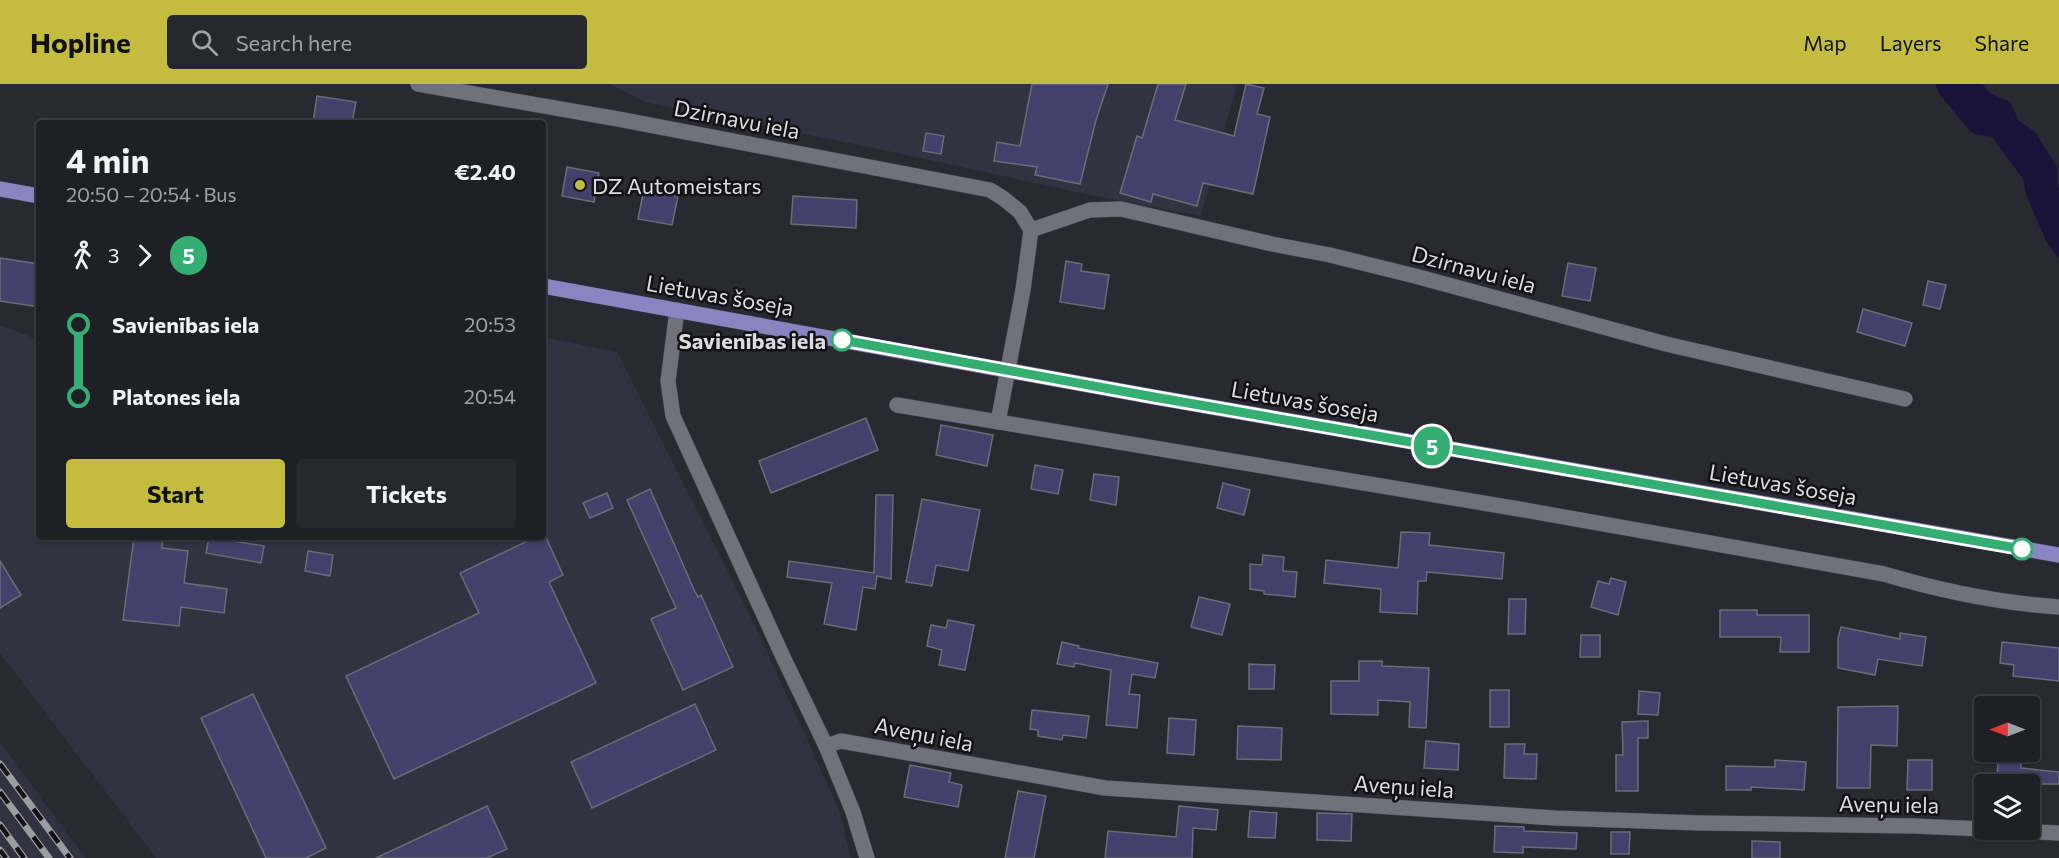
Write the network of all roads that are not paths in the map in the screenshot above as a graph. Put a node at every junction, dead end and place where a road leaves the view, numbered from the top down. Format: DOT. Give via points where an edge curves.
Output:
graph roads {
  1 [pos="418,84"];
  2 [pos="0,189"];
  3 [pos="36,195"];
  4 [pos="1031,230"];
  5 [pos="546,287"];
  6 [pos="677,310"];
  7 [pos="1008,370"];
  8 [pos="1905,399"];
  9 [pos="897,405"];
  10 [pos="998,422"];
  11 [pos="2059,555"];
  12 [pos="2059,607"];
  13 [pos="826,746"];
  14 [pos="1974,828"];
  15 [pos="2040,832"];
  16 [pos="2059,833"];
  17 [pos="867,858"];
  1 -- 4 [label="street, Dzirnavu iela" via="990,190 1020,212"];
  2 -- 3 [label="main road"];
  4 -- 7 [label="street"];
  4 -- 8 [label="street, Dzirnavu iela" via="1090,210 1121,209 1330,255 1666,344"];
  5 -- 6 [label="main road, Lietuvas šoseja"];
  6 -- 7 [label="main road, Lietuvas šoseja"];
  6 -- 13 [label="street" via="668,381 674,416"];
  7 -- 10 [label="street"];
  7 -- 11 [label="main road, Lietuvas šoseja"];
  9 -- 10 [label="street"];
  10 -- 12 [label="street" via="1519,509 1884,574 1932,588"];
  13 -- 14 [label="street, Aveņu iela" via="841,741 1105,788 1555,818"];
  13 -- 17 [label="street"];
  15 -- 16 [label="street, Aveņu iela"];
}
